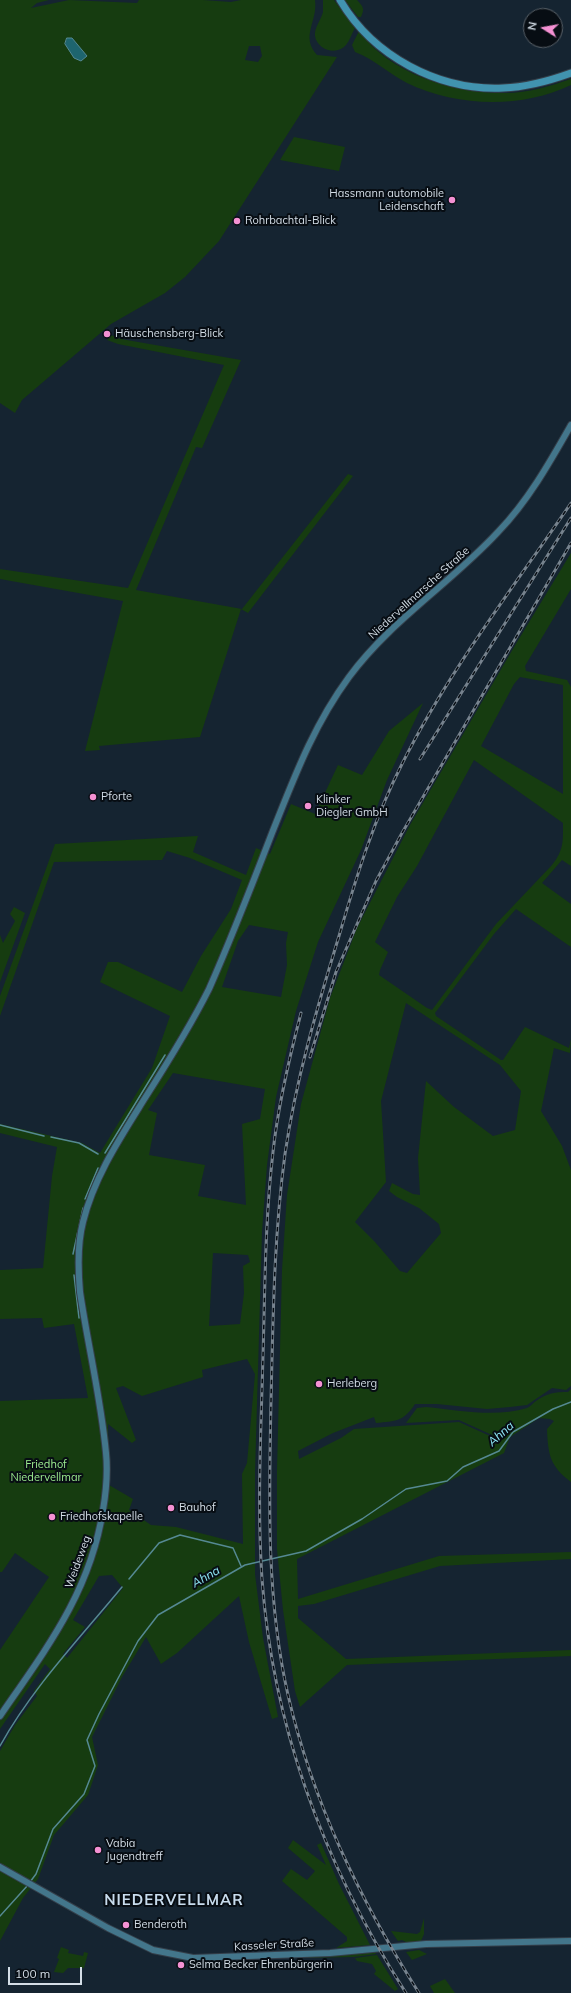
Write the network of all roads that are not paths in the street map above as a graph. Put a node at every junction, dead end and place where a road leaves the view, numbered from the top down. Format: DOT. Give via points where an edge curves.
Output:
graph roads {
  1 [pos="340,0"];
  2 [pos="571,73"];
  3 [pos="571,425"];
  4 [pos="84,1322"];
  5 [pos="0,1716"];
  6 [pos="0,1867"];
  7 [pos="571,1941"];
  1 -- 2 [label="main road" via="376,44 398,60 435,78 458,85 502,88 539,83"];
  3 -- 4 [label="main road, Niedervellmarsche Straße" via="523,503 499,532 377,642 322,716 303,754 239,917 194,1019 119,1140 96,1183 83,1223 79,1255"];
  4 -- 5 [label="main road, Weideweg" via="106,1454 105,1493 99,1534 86,1576 66,1619"];
  6 -- 7 [label="main road, Kasseler Straße" via="108,1928 153,1950 193,1958 330,1953 426,1944"];
}
